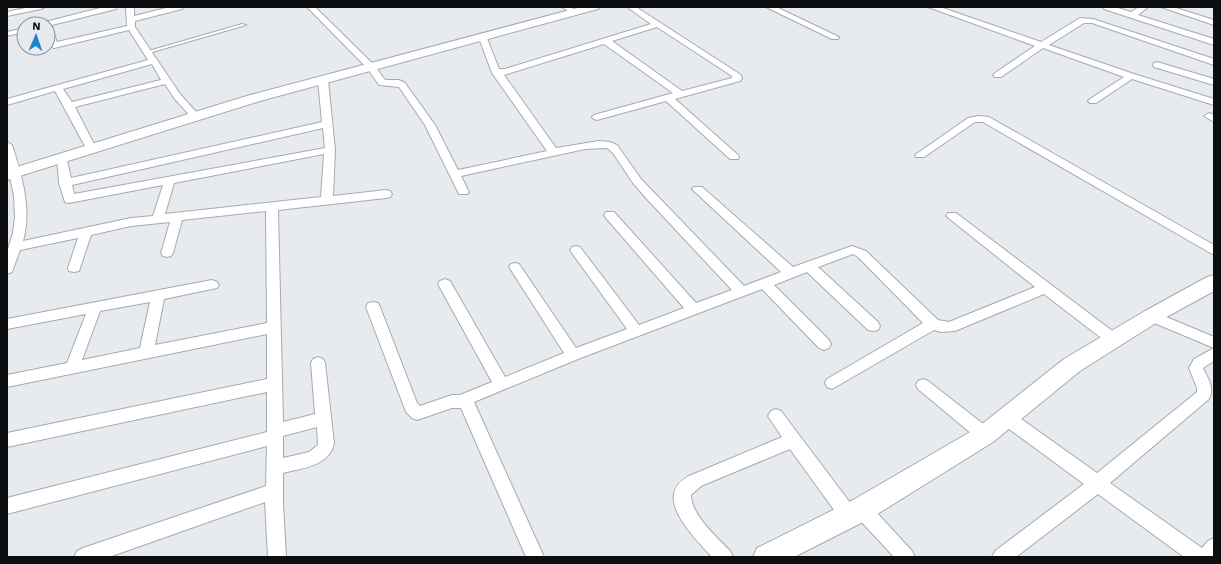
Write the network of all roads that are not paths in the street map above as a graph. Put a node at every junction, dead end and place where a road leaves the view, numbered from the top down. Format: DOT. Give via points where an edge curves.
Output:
graph roads {
  1 [pos="41,7"];
  2 [pos="113,7"];
  3 [pos="130,7"];
  4 [pos="179,7"];
  5 [pos="311,7"];
  6 [pos="594,7"];
  7 [pos="630,7"];
  8 [pos="770,7"];
  9 [pos="932,7"];
  10 [pos="1108,7"];
  11 [pos="1144,7"];
  12 [pos="1165,7"];
  13 [pos="570,10"];
  14 [pos="7,14"];
  15 [pos="1132,15"];
  16 [pos="56,22"];
  17 [pos="130,23"];
  18 [pos="1214,23"];
  19 [pos="658,24"];
  20 [pos="244,25"];
  21 [pos="836,37"];
  22 [pos="483,38"];
  23 [pos="606,41"];
  24 [pos="1214,42"];
  25 [pos="56,44"];
  26 [pos="1191,44"];
  27 [pos="1042,45"];
  28 [pos="147,52"];
  29 [pos="154,61"];
  30 [pos="1214,62"];
  31 [pos="1157,66"];
  32 [pos="371,67"];
  33 [pos="497,73"];
  34 [pos="998,75"];
  35 [pos="1131,76"];
  36 [pos="322,80"];
  37 [pos="167,82"];
  38 [pos="1214,82"];
  39 [pos="58,88"];
  40 [pos="680,94"];
  41 [pos="668,98"];
  42 [pos="1093,101"];
  43 [pos="7,102"];
  44 [pos="1214,102"];
  45 [pos="69,106"];
  46 [pos="195,116"];
  47 [pos="596,117"];
  48 [pos="327,124"];
  49 [pos="7,145"];
  50 [pos="91,148"];
  51 [pos="330,150"];
  52 [pos="559,152"];
  53 [pos="920,155"];
  54 [pos="734,157"];
  55 [pos="62,158"];
  56 [pos="11,174"];
  57 [pos="454,174"];
  58 [pos="170,180"];
  59 [pos="65,183"];
  60 [pos="698,189"];
  61 [pos="463,192"];
  62 [pos="386,194"];
  63 [pos="327,200"];
  64 [pos="272,206"];
  65 [pos="610,216"];
  66 [pos="952,216"];
  67 [pos="177,217"];
  68 [pos="158,219"];
  69 [pos="86,231"];
  70 [pos="15,247"];
  71 [pos="576,250"];
  72 [pos="1214,251"];
  73 [pos="167,252"];
  74 [pos="808,266"];
  75 [pos="515,267"];
  76 [pos="74,268"];
  77 [pos="7,269"];
  78 [pos="791,273"];
  79 [pos="1214,282"];
  80 [pos="764,283"];
  81 [pos="445,284"];
  82 [pos="212,285"];
  83 [pos="1045,288"];
  84 [pos="741,291"];
  85 [pos="158,295"];
  86 [pos="95,307"];
  87 [pos="373,307"];
  88 [pos="693,309"];
  89 [pos="1152,316"];
  90 [pos="7,324"];
  91 [pos="933,324"];
  92 [pos="873,326"];
  93 [pos="273,327"];
  94 [pos="636,331"];
  95 [pos="1114,340"];
  96 [pos="1214,343"];
  97 [pos="824,344"];
  98 [pos="146,353"];
  99 [pos="1214,354"];
  100 [pos="573,355"];
  101 [pos="318,363"];
  102 [pos="72,368"];
  103 [pos="7,381"];
  104 [pos="832,383"];
  105 [pos="274,384"];
  106 [pos="501,384"];
  107 [pos="923,385"];
  108 [pos="461,401"];
  109 [pos="776,416"];
  110 [pos="324,418"];
  111 [pos="1007,418"];
  112 [pos="275,434"];
  113 [pos="985,435"];
  114 [pos="7,440"];
  115 [pos="793,440"];
  116 [pos="274,468"];
  117 [pos="1098,482"];
  118 [pos="274,491"];
  119 [pos="7,506"];
  120 [pos="855,512"];
  121 [pos="1214,546"];
  122 [pos="83,557"];
  123 [pos="277,557"];
  124 [pos="535,557"];
  125 [pos="724,557"];
  126 [pos="766,557"];
  127 [pos="906,557"];
  128 [pos="1001,557"];
  129 [pos="1199,557"];
  130 [pos="1206,557"];
  1 -- 14 [label="street"];
  2 -- 16 [label="street"];
  3 -- 17 [label="street"];
  4 -- 17 [label="street"];
  5 -- 32 [label="street"];
  6 -- 13 [label="street"];
  7 -- 19 [label="street"];
  8 -- 21 [label="street"];
  9 -- 27 [label="street"];
  10 -- 15 [label="street"];
  11 -- 15 [label="street"];
  12 -- 18 [label="street"];
  13 -- 22 [label="street"];
  15 -- 26 [label="street"];
  17 -- 25 [label="street"];
  17 -- 28 [label="street"];
  19 -- 23 [label="street"];
  19 -- 40 [label="street" via="737,77 735,80"];
  20 -- 28 [label="lane"];
  22 -- 32 [label="street"];
  22 -- 33 [label="street"];
  23 -- 33 [label="street"];
  23 -- 40 [label="street"];
  24 -- 26 [label="street"];
  26 -- 27 [label="street" via="1083,20"];
  26 -- 30 [label="street"];
  27 -- 34 [label="street"];
  27 -- 35 [label="street"];
  28 -- 29 [label="street"];
  29 -- 37 [label="street"];
  29 -- 39 [label="street"];
  31 -- 38 [label="street"];
  32 -- 36 [label="street"];
  32 -- 57 [label="street" via="382,83 402,85 430,126"];
  33 -- 52 [label="street" via="549,147"];
  35 -- 42 [label="street"];
  35 -- 44 [label="street"];
  36 -- 46 [label="street"];
  36 -- 48 [label="street"];
  37 -- 45 [label="street"];
  37 -- 46 [label="street"];
  39 -- 43 [label="street"];
  39 -- 45 [label="street"];
  40 -- 41 [label="street"];
  41 -- 47 [label="street"];
  41 -- 54 [label="street"];
  45 -- 50 [label="street"];
  46 -- 50 [label="street"];
  48 -- 51 [label="street"];
  48 -- 59 [label="street"];
  49 -- 56 [label="street"];
  50 -- 55 [label="street"];
  51 -- 58 [label="street"];
  51 -- 63 [label="street"];
  52 -- 57 [label="street"];
  52 -- 84 [label="street" via="602,144 616,148 643,188"];
  53 -- 72 [label="street" via="972,120 985,120"];
  55 -- 56 [label="street"];
  55 -- 59 [label="street"];
  56 -- 70 [label="street" via="20,208 20,227"];
  57 -- 61 [label="street"];
  58 -- 59 [label="street" via="69,199"];
  58 -- 68 [label="street"];
  60 -- 78 [label="street"];
  62 -- 63 [label="street"];
  63 -- 64 [label="street"];
  64 -- 67 [label="street"];
  64 -- 93 [label="street"];
  65 -- 88 [label="street"];
  66 -- 83 [label="street"];
  67 -- 68 [label="street"];
  67 -- 73 [label="street"];
  68 -- 69 [label="street"];
  69 -- 70 [label="street"];
  69 -- 76 [label="street"];
  70 -- 77 [label="street"];
  71 -- 94 [label="street"];
  74 -- 78 [label="street"];
  74 -- 91 [label="street" via="845,251 857,251"];
  74 -- 92 [label="street"];
  75 -- 100 [label="street"];
  78 -- 80 [label="street"];
  79 -- 89 [label="street"];
  80 -- 84 [label="street"];
  80 -- 97 [label="street"];
  81 -- 106 [label="street"];
  82 -- 85 [label="street"];
  83 -- 91 [label="street" via="950,326 941,327"];
  83 -- 95 [label="street"];
  84 -- 88 [label="street"];
  85 -- 86 [label="street"];
  85 -- 98 [label="street"];
  86 -- 90 [label="street"];
  86 -- 102 [label="street"];
  87 -- 108 [label="street" via="411,407 417,412 426,412 450,402"];
  88 -- 94 [label="street"];
  89 -- 95 [label="street"];
  89 -- 96 [label="street"];
  91 -- 104 [label="street"];
  93 -- 98 [label="street"];
  93 -- 105 [label="street"];
  94 -- 100 [label="street"];
  95 -- 111 [label="street" via="1072,365"];
  98 -- 102 [label="street"];
  99 -- 117 [label="street" via="1199,363 1196,368 1205,388 1204,395"];
  100 -- 106 [label="street"];
  101 -- 110 [label="street"];
  102 -- 103 [label="street"];
  105 -- 112 [label="street"];
  105 -- 114 [label="street"];
  106 -- 108 [label="street"];
  107 -- 113 [label="street"];
  108 -- 124 [label="street" via="470,409"];
  109 -- 115 [label="street"];
  110 -- 112 [label="street"];
  110 -- 116 [label="street" via="325,450 313,458"];
  111 -- 113 [label="street"];
  111 -- 117 [label="street"];
  112 -- 116 [label="street"];
  112 -- 119 [label="street"];
  113 -- 120 [label="street"];
  115 -- 120 [label="street"];
  115 -- 125 [label="street" via="695,481 682,492 681,502 686,512"];
  116 -- 118 [label="street"];
  117 -- 128 [label="street"];
  117 -- 129 [label="street"];
  118 -- 122 [label="street"];
  118 -- 123 [label="street"];
  120 -- 126 [label="street"];
  120 -- 127 [label="street"];
  121 -- 130 [label="street"];
}
